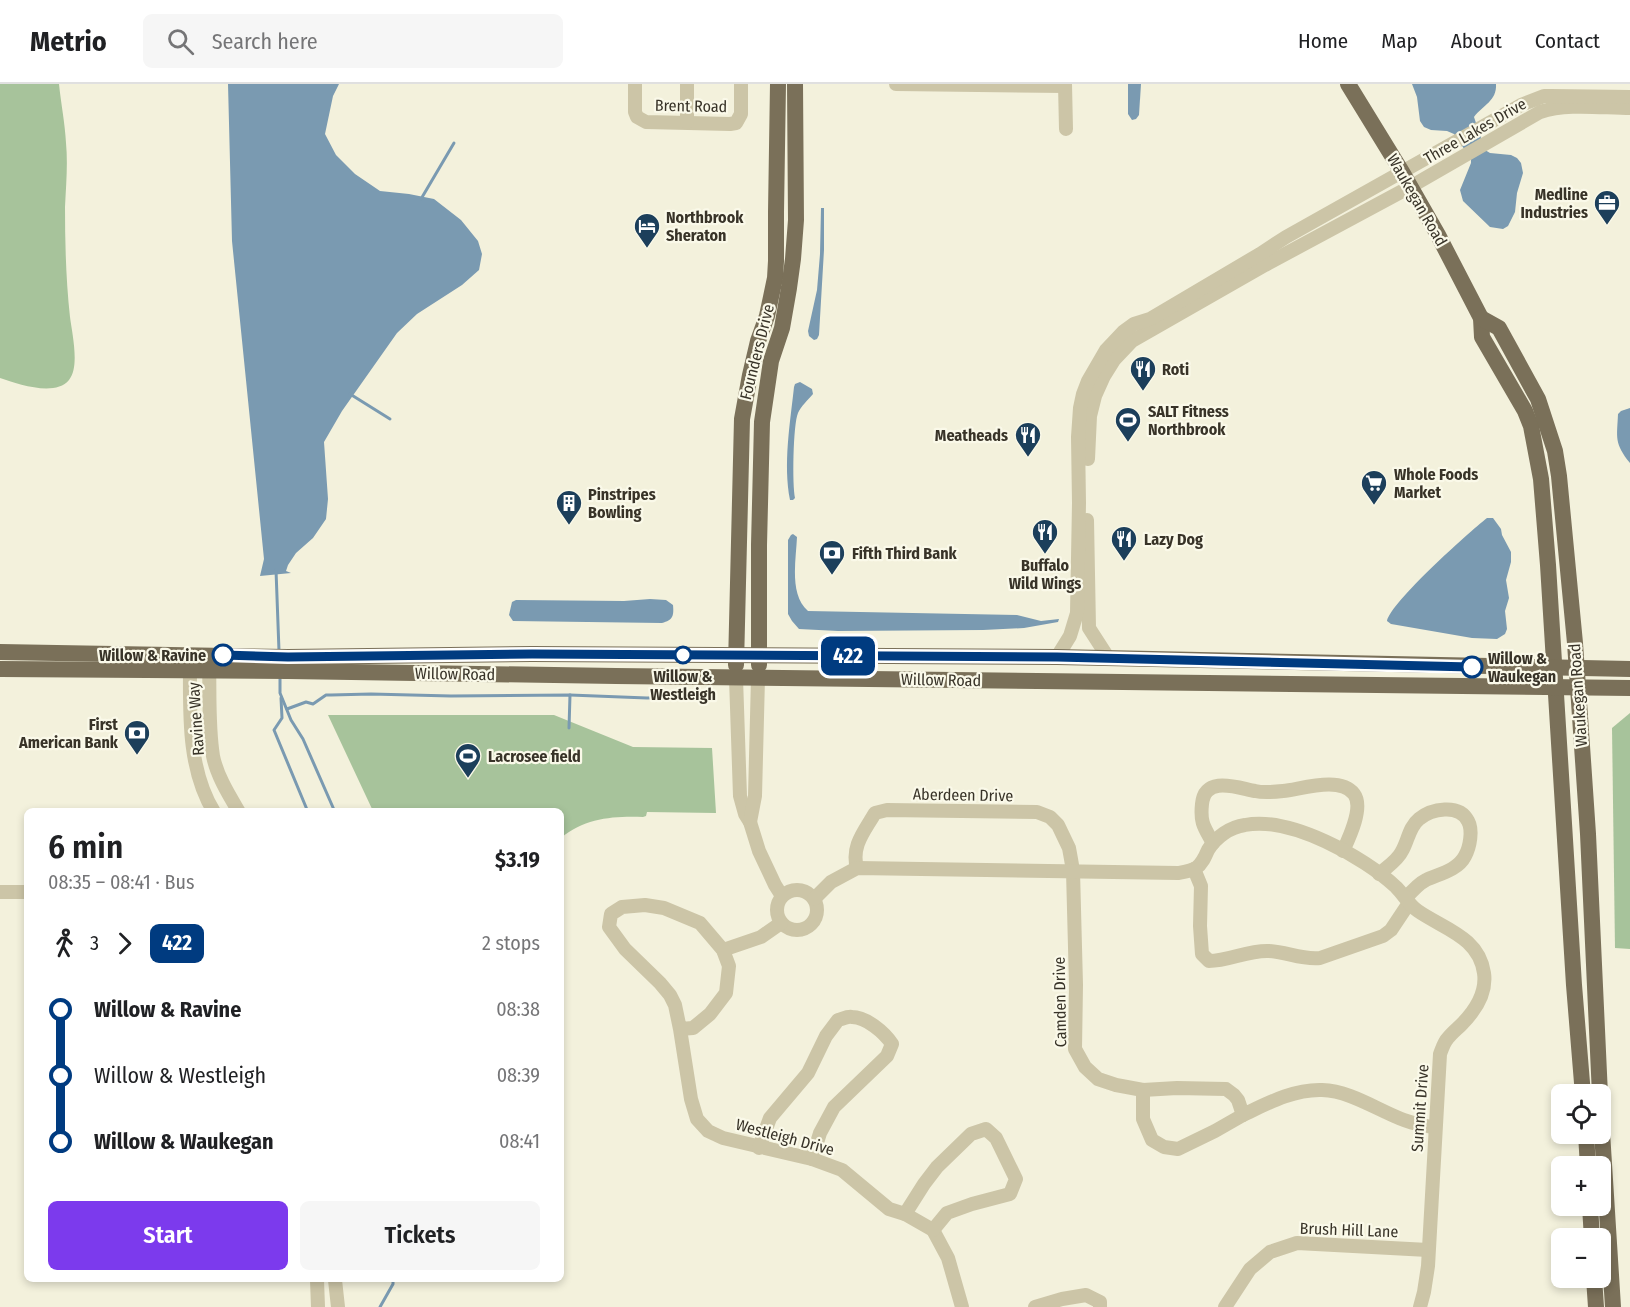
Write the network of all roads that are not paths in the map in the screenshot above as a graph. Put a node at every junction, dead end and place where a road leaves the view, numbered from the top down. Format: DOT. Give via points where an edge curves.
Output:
graph roads {
  1 [pos="635,84"];
  2 [pos="687,84"];
  3 [pos="741,84"];
  4 [pos="778,84"];
  5 [pos="795,84"];
  6 [pos="897,84"];
  7 [pos="1348,84"];
  8 [pos="1065,85"];
  9 [pos="1630,97"];
  10 [pos="1630,108"];
  11 [pos="687,122"];
  12 [pos="1066,129"];
  13 [pos="1402,172"];
  14 [pos="1410,187"];
  15 [pos="1481,318"];
  16 [pos="0,652"];
  17 [pos="736,656"];
  18 [pos="760,656"];
  19 [pos="1057,657"];
  20 [pos="1109,659"];
  21 [pos="60,661"];
  22 [pos="190,662"];
  23 [pos="209,662"];
  24 [pos="288,664"];
  25 [pos="1554,668"];
  26 [pos="1576,668"];
  27 [pos="0,669"];
  28 [pos="1630,669"];
  29 [pos="736,678"];
  30 [pos="758,678"];
  31 [pos="1555,687"];
  32 [pos="1577,687"];
  33 [pos="1630,688"];
  34 [pos="212,808"];
  35 [pos="237,808"];
  36 [pos="750,822"];
  37 [pos="1213,843"];
  38 [pos="1343,851"];
  39 [pos="857,868"];
  40 [pos="1194,869"];
  41 [pos="1073,871"];
  42 [pos="1379,874"];
  43 [pos="0,892"];
  44 [pos="24,892"];
  45 [pos="782,896"];
  46 [pos="814,899"];
  47 [pos="1408,900"];
  48 [pos="781,923"];
  49 [pos="723,950"];
  50 [pos="680,1029"];
  51 [pos="1582,1084"];
  52 [pos="1599,1084"];
  53 [pos="1143,1090"];
  54 [pos="1243,1114"];
  55 [pos="1435,1128"];
  56 [pos="1603,1144"];
  57 [pos="759,1148"];
  58 [pos="812,1159"];
  59 [pos="905,1214"];
  60 [pos="933,1230"];
  61 [pos="1428,1250"];
  62 [pos="317,1282"];
  63 [pos="335,1282"];
  64 [pos="1595,1288"];
  65 [pos="318,1307"];
  66 [pos="338,1307"];
  67 [pos="962,1307"];
  68 [pos="1035,1307"];
  69 [pos="1100,1307"];
  70 [pos="1225,1307"];
  71 [pos="1420,1307"];
  72 [pos="1596,1307"];
  73 [pos="1613,1307"];
  1 -- 11 [label="street, Brent Road" via="635,112 641,120"];
  2 -- 11 [label="street"];
  3 -- 11 [label="street, Brent Road" via="741,114 736,123"];
  4 -- 17 [label="main road, Founders Drive" via="775,278 742,419"];
  5 -- 18 [label="main road, Founders Drive" via="793,259 762,422"];
  6 -- 8 [label="street"];
  7 -- 13 [label="main road, Waukegan Road"];
  8 -- 12 [label="street"];
  9 -- 13 [label="street, Three Lakes Drive" via="1544,96"];
  10 -- 14 [label="street, Three Lakes Drive" via="1552,108 1540,112"];
  13 -- 14 [label="main road, Waukegan Road"];
  13 -- 19 [label="street, Three Lakes Drive" via="1150,319 1134,324 1106,350 1088,381 1080,408 1077,613 1070,636"];
  14 -- 15 [label="main road, Waukegan Road"];
  14 -- 20 [label="street, Three Lakes Drive" via="1140,336 1109,368 1090,416 1087,517 1089,628"];
  15 -- 25 [label="main road, Waukegan Road" via="1482,337 1531,426 1543,499"];
  15 -- 26 [label="main road, Waukegan Road" via="1499,328 1538,399 1555,451"];
  16 -- 21 [label="main road, Willow Road"];
  17 -- 18 [label="main road, Willow Road"];
  17 -- 24 [label="main road, Willow Road" via="532,654"];
  17 -- 29 [label="main road, Founders Drive"];
  18 -- 19 [label="main road, Willow Road"];
  18 -- 30 [label="main road, Founders Drive"];
  19 -- 20 [label="main road, Willow Road"];
  20 -- 25 [label="main road, Willow Road"];
  21 -- 22 [label="main road, Willow Road"];
  21 -- 27 [label="main road, Willow Road"];
  22 -- 23 [label="main road, Willow Road"];
  22 -- 34 [label="street, Ravine Way" via="196,767"];
  23 -- 24 [label="main road, Willow Road"];
  23 -- 35 [label="street, Ravine Way" via="213,757"];
  24 -- 29 [label="main road, Willow Road"];
  25 -- 26 [label="main road, Willow Road"];
  25 -- 31 [label="main road, Waukegan Road"];
  26 -- 28 [label="main road, Willow Road"];
  26 -- 32 [label="main road, Waukegan Road"];
  29 -- 30 [label="main road, Willow Road"];
  29 -- 36 [label="street" via="740,796"];
  30 -- 31 [label="main road, Willow Road"];
  30 -- 36 [label="street" via="755,796"];
  31 -- 32 [label="main road, Willow Road"];
  31 -- 51 [label="main road, Waukegan Road"];
  32 -- 33 [label="main road, Willow Road"];
  32 -- 52 [label="main road, Waukegan Road"];
  36 -- 45 [label="street" via="759,851"];
  37 -- 38 [label="street, Summit Drive" via="1243,825 1265,824 1313,836"];
  37 -- 38 [label="street" via="1200,817 1202,798 1217,785 1274,792 1321,784 1343,787 1357,799 1358,807"];
  37 -- 40 [label="street, Summit Drive"];
  38 -- 42 [label="street, Summit Drive"];
  39 -- 41 [label="street"];
  39 -- 41 [label="street, Aberdeen Drive" via="854,856 875,813 1037,812 1058,825 1069,848"];
  39 -- 46 [label="street" via="831,882"];
  40 -- 41 [label="street" via="1178,873"];
  40 -- 47 [label="street" via="1201,886 1202,954 1209,961 1269,951 1320,958 1383,936 1391,930"];
  41 -- 53 [label="street, Camden Drive" via="1075,1049 1098,1079"];
  42 -- 47 [label="street, Summit Drive"];
  42 -- 47 [label="street" via="1402,852 1418,820 1444,809 1464,816 1470,833 1465,856 1453,867 1424,881"];
  43 -- 44 [label="street"];
  45 -- 46 [label="street" via="799,890"];
  45 -- 48 [label="street" via="776,912"];
  46 -- 48 [label="street" via="817,912 811,925 792,930"];
  47 -- 55 [label="street, Summit Drive" via="1415,909 1467,940 1481,957 1485,975 1484,992 1475,1009 1447,1039 1440,1054"];
  48 -- 49 [label="street" via="761,937"];
  49 -- 50 [label="street" via="729,966 726,993 693,1028"];
  49 -- 50 [label="street, Westleigh Drive" via="700,923 664,908 622,907 611,914 609,927 625,949 670,995"];
  50 -- 57 [label="street, Westleigh Drive" via="697,1119 715,1135"];
  53 -- 54 [label="street, Camden Drive" via="1226,1089 1238,1100"];
  53 -- 54 [label="street" via="1143,1119 1152,1140 1164,1147 1178,1149"];
  54 -- 55 [label="street" via="1275,1099 1322,1090 1348,1095 1406,1121"];
  55 -- 61 [label="street, Summit Drive"];
  56 -- 73 [label="main road"];
  57 -- 58 [label="street, Westleigh Drive"];
  57 -- 58 [label="street" via="770,1118 808,1073 837,1020 852,1017 873,1024 892,1044 887,1056 834,1107"];
  58 -- 59 [label="street, Westleigh Drive" via="842,1170 889,1209"];
  59 -- 60 [label="street, Westleigh Drive"];
  59 -- 60 [label="street" via="937,1167 971,1134 986,1129 996,1138 1016,1179 1010,1194 947,1213"];
  60 -- 67 [label="street" via="948,1258"];
  61 -- 70 [label="street, Brush Hill Lane" via="1297,1243 1270,1252 1250,1269"];
  61 -- 71 [label="street, Summit Drive"];
  62 -- 65 [label="street"];
  63 -- 66 [label="street"];
  64 -- 72 [label="main road"];
  68 -- 69 [label="street" via="1086,1295 1100,1302"];
}
